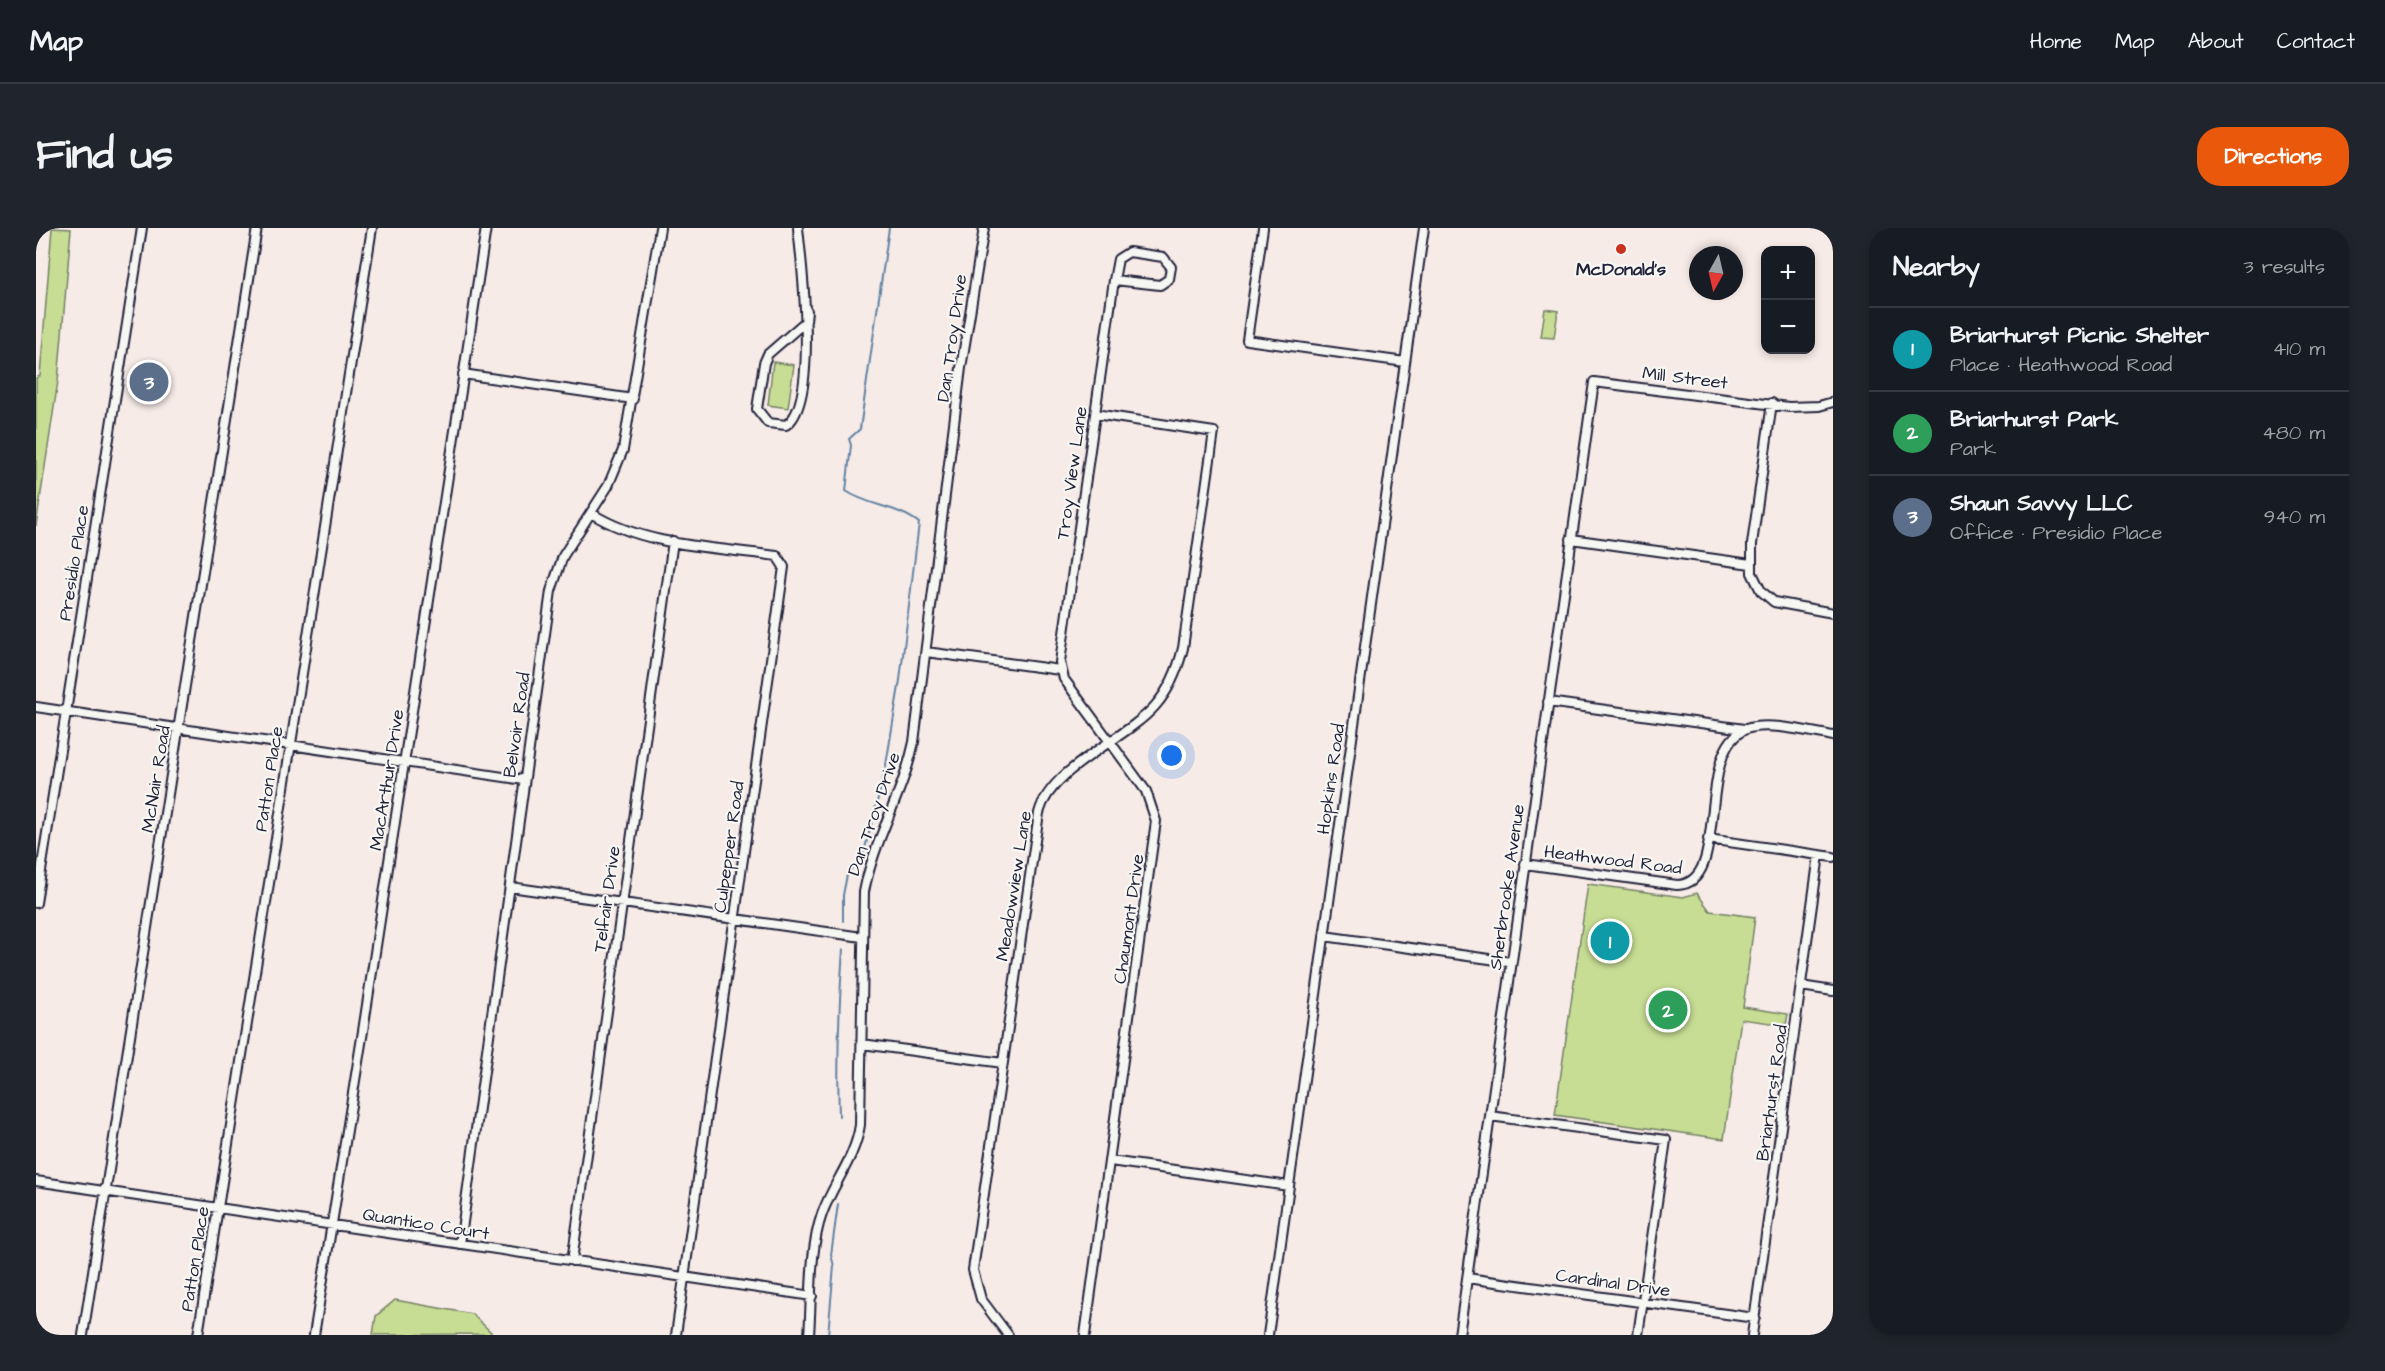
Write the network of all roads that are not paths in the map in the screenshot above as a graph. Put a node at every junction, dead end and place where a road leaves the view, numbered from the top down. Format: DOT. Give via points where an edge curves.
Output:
graph roads {
  1 [pos="142,228"];
  2 [pos="257,228"];
  3 [pos="372,228"];
  4 [pos="486,228"];
  5 [pos="660,228"];
  6 [pos="798,228"];
  7 [pos="984,228"];
  8 [pos="1263,228"];
  9 [pos="1424,228"];
  10 [pos="1114,280"];
  11 [pos="807,311"];
  12 [pos="1405,362"];
  13 [pos="464,374"];
  14 [pos="633,399"];
  15 [pos="1833,402"];
  16 [pos="1772,403"];
  17 [pos="1095,414"];
  18 [pos="1586,443"];
  19 [pos="591,513"];
  20 [pos="1571,539"];
  21 [pos="673,541"];
  22 [pos="1751,564"];
  23 [pos="1833,613"];
  24 [pos="926,652"];
  25 [pos="1060,670"];
  26 [pos="1548,702"];
  27 [pos="36,707"];
  28 [pos="66,712"];
  29 [pos="180,729"];
  30 [pos="1746,729"];
  31 [pos="1833,735"];
  32 [pos="1112,741"];
  33 [pos="289,746"];
  34 [pos="405,762"];
  35 [pos="525,780"];
  36 [pos="1708,839"];
  37 [pos="1819,855"];
  38 [pos="1833,857"];
  39 [pos="1525,864"];
  40 [pos="510,887"];
  41 [pos="36,903"];
  42 [pos="622,903"];
  43 [pos="733,919"];
  44 [pos="1324,936"];
  45 [pos="862,937"];
  46 [pos="1511,962"];
  47 [pos="1801,986"];
  48 [pos="1833,991"];
  49 [pos="862,1044"];
  50 [pos="1003,1063"];
  51 [pos="1490,1116"];
  52 [pos="1110,1161"];
  53 [pos="36,1181"];
  54 [pos="1289,1186"];
  55 [pos="106,1192"];
  56 [pos="219,1208"];
  57 [pos="330,1224"];
  58 [pos="460,1244"];
  59 [pos="572,1261"];
  60 [pos="685,1278"];
  61 [pos="1467,1278"];
  62 [pos="812,1296"];
  63 [pos="1642,1302"];
  64 [pos="1755,1318"];
  65 [pos="83,1335"];
  66 [pos="198,1335"];
  67 [pos="314,1335"];
  68 [pos="676,1335"];
  69 [pos="809,1335"];
  70 [pos="1008,1335"];
  71 [pos="1085,1335"];
  72 [pos="1268,1335"];
  73 [pos="1460,1335"];
  74 [pos="1638,1335"];
  75 [pos="1752,1335"];
  1 -- 28 [label="street, Presidio Place"];
  2 -- 29 [label="street, McNair Road"];
  3 -- 33 [label="street, Patton Place"];
  4 -- 13 [label="street, MacArthur Drive"];
  5 -- 14 [label="street, Belvoir Road"];
  6 -- 11 [label="street"];
  7 -- 24 [label="street, Dan Troy Drive"];
  8 -- 12 [label="street" via="1247,340"];
  9 -- 12 [label="street, Hopkins Road"];
  10 -- 10 [label="street, Troy View Lane" via="1118,259 1129,252 1163,257 1171,267 1169,279 1160,285"];
  10 -- 17 [label="street, Troy View Lane"];
  11 -- 11 [label="street" via="806,321 768,354 764,363 757,409 768,423 786,424 797,413"];
  12 -- 44 [label="street, Hopkins Road"];
  13 -- 14 [label="street"];
  13 -- 34 [label="street, MacArthur Drive"];
  14 -- 19 [label="street, Belvoir Road" via="617,468"];
  15 -- 16 [label="street, Mill Street" via="1807,408"];
  16 -- 18 [label="street, Mill Street" via="1594,382"];
  16 -- 22 [label="street"];
  17 -- 25 [label="street, Troy View Lane"];
  17 -- 32 [label="street, Meadowview Lane" via="1214,432 1180,662 1155,706"];
  18 -- 20 [label="street, Sherbrooke Avenue"];
  19 -- 21 [label="street, Culpepper Road" via="635,534"];
  19 -- 35 [label="street, Belvoir Road" via="563,556 551,591"];
  20 -- 22 [label="street"];
  20 -- 26 [label="street, Sherbrooke Avenue"];
  21 -- 42 [label="street, Telfair Drive"];
  21 -- 43 [label="street, Culpepper Road" via="777,556 784,567"];
  22 -- 23 [label="street" via="1761,591 1774,602"];
  24 -- 25 [label="street"];
  24 -- 45 [label="street, Dan Troy Drive" via="910,761 868,869"];
  25 -- 32 [label="street, Chaumont Drive"];
  26 -- 30 [label="street"];
  26 -- 39 [label="street, Sherbrooke Avenue"];
  27 -- 28 [label="street"];
  28 -- 29 [label="street"];
  28 -- 41 [label="street, Presidio Place"];
  29 -- 33 [label="street"];
  29 -- 55 [label="street, McNair Road"];
  30 -- 31 [label="street" via="1763,726"];
  30 -- 36 [label="street, Heathwood Road" via="1731,740 1721,757"];
  32 -- 50 [label="street, Meadowview Lane" via="1051,789 1041,804"];
  32 -- 52 [label="street, Chaumont Drive" via="1150,800 1156,833"];
  33 -- 34 [label="street"];
  33 -- 56 [label="street, Patton Place"];
  34 -- 35 [label="street"];
  34 -- 57 [label="street, MacArthur Drive"];
  35 -- 40 [label="street, Belvoir Road"];
  36 -- 37 [label="street"];
  36 -- 39 [label="street, Heathwood Road" via="1700,875 1684,885"];
  37 -- 38 [label="street"];
  37 -- 47 [label="street, Briarhurst Road"];
  39 -- 46 [label="street, Sherbrooke Avenue"];
  40 -- 42 [label="street"];
  40 -- 58 [label="street, Belvoir Road"];
  42 -- 43 [label="street"];
  42 -- 59 [label="street, Telfair Drive"];
  43 -- 45 [label="street"];
  43 -- 60 [label="street, Culpepper Road"];
  44 -- 46 [label="street"];
  44 -- 54 [label="street, Hopkins Road"];
  45 -- 49 [label="street, Dan Troy Drive"];
  46 -- 51 [label="street, Sherbrooke Avenue"];
  47 -- 48 [label="street"];
  47 -- 64 [label="street, Briarhurst Road"];
  49 -- 50 [label="street"];
  49 -- 62 [label="street, Dan Troy Drive" via="858,1138 821,1217"];
  50 -- 70 [label="street, Meadowview Lane" via="973,1270 981,1299"];
  51 -- 61 [label="street, Sherbrooke Avenue"];
  51 -- 63 [label="street" via="1666,1140"];
  52 -- 54 [label="street"];
  52 -- 71 [label="street, Chaumont Drive"];
  53 -- 55 [label="street, Quantico Court"];
  54 -- 72 [label="street, Hopkins Road"];
  55 -- 56 [label="street, Quantico Court"];
  55 -- 65 [label="street, McNair Road"];
  56 -- 57 [label="street, Quantico Court"];
  56 -- 66 [label="street, Patton Place"];
  57 -- 58 [label="street, Quantico Court"];
  57 -- 67 [label="street, MacArthur Drive"];
  58 -- 59 [label="street, Quantico Court"];
  59 -- 60 [label="street, Quantico Court"];
  60 -- 62 [label="street, Quantico Court"];
  60 -- 68 [label="street, Culpepper Road"];
  61 -- 63 [label="street, Cardinal Drive"];
  61 -- 73 [label="street, Sherbrooke Avenue"];
  62 -- 69 [label="street, Dan Troy Drive"];
  63 -- 64 [label="street, Cardinal Drive"];
  63 -- 74 [label="street"];
  64 -- 75 [label="street, Briarhurst Road"];
}
